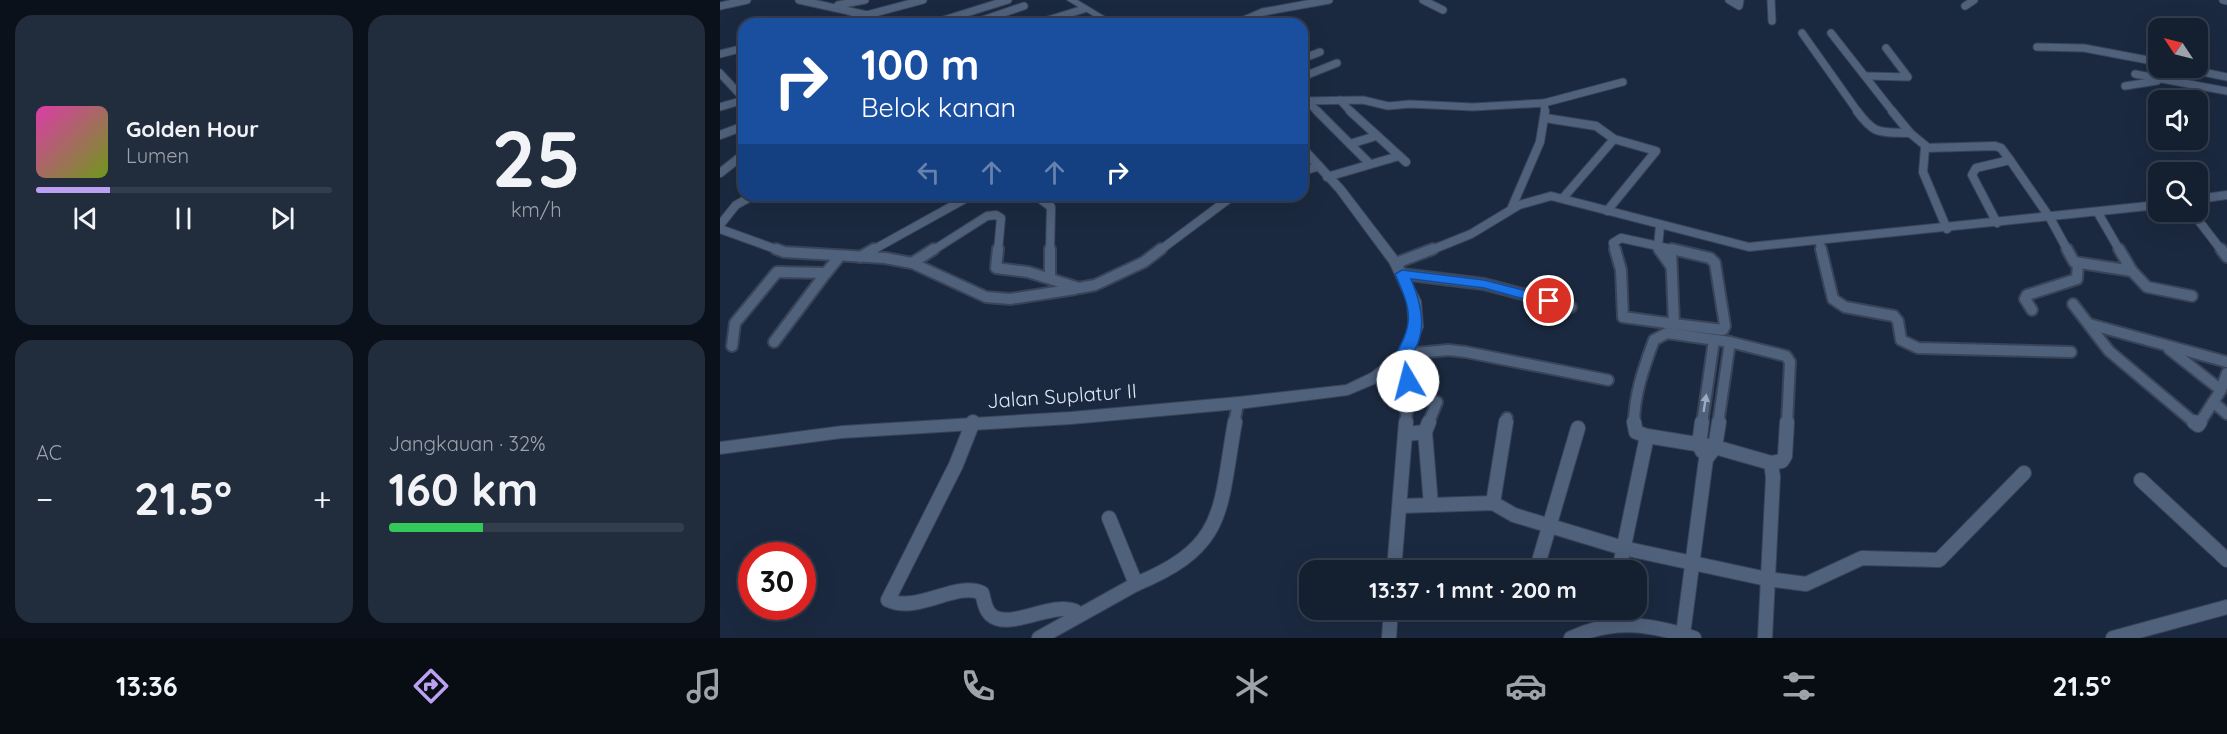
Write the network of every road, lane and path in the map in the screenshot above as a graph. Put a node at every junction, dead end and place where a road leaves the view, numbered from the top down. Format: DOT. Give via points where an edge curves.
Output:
graph roads {
  1 [pos="747,0"];
  2 [pos="799,0"];
  3 [pos="865,0"];
  4 [pos="923,0"];
  5 [pos="1008,0"];
  6 [pos="1014,0"];
  7 [pos="1071,0"];
  8 [pos="1291,0"];
  9 [pos="1329,0"];
  10 [pos="1423,0"];
  11 [pos="1729,0"];
  12 [pos="1740,0"];
  13 [pos="1771,0"];
  14 [pos="1974,0"];
  15 [pos="810,1"];
  16 [pos="720,6"];
  17 [pos="835,6"];
  18 [pos="1024,6"];
  19 [pos="1965,6"];
  20 [pos="1299,7"];
  21 [pos="1084,9"];
  22 [pos="1443,10"];
  23 [pos="1031,11"];
  24 [pos="867,15"];
  25 [pos="855,18"];
  26 [pos="950,18"];
  27 [pos="989,18"];
  28 [pos="1055,18"];
  29 [pos="1101,18"];
  30 [pos="1248,18"];
  31 [pos="1772,21"];
  32 [pos="1802,33"];
  33 [pos="1831,33"];
  34 [pos="2037,47"];
  35 [pos="1886,48"];
  36 [pos="738,50"];
  37 [pos="1320,52"];
  38 [pos="720,54"];
  39 [pos="1308,57"];
  40 [pos="2148,60"];
  41 [pos="1337,63"];
  42 [pos="2208,72"];
  43 [pos="720,74"];
  44 [pos="2136,74"];
  45 [pos="1308,75"];
  46 [pos="1867,76"];
  47 [pos="2227,76"];
  48 [pos="2166,80"];
  49 [pos="1623,82"];
  50 [pos="2125,87"];
  51 [pos="2227,91"];
  52 [pos="738,94"];
  53 [pos="1308,100"];
  54 [pos="1340,100"];
  55 [pos="738,102"];
  56 [pos="1544,103"];
  57 [pos="1308,104"];
  58 [pos="720,107"];
  59 [pos="1545,118"];
  60 [pos="738,128"];
  61 [pos="1910,133"];
  62 [pos="720,135"];
  63 [pos="1376,136"];
  64 [pos="1614,139"];
  65 [pos="1350,144"];
  66 [pos="1927,147"];
  67 [pos="1308,155"];
  68 [pos="738,159"];
  69 [pos="2010,160"];
  70 [pos="1369,163"];
  71 [pos="1308,171"];
  72 [pos="1322,172"];
  73 [pos="720,173"];
  74 [pos="2227,195"];
  75 [pos="1563,198"];
  76 [pos="2208,198"];
  77 [pos="743,201"];
  78 [pos="961,201"];
  79 [pos="1043,201"];
  80 [pos="1226,201"];
  81 [pos="2148,206"];
  82 [pos="1512,207"];
  83 [pos="1606,211"];
  84 [pos="2098,213"];
  85 [pos="2050,218"];
  86 [pos="2200,222"];
  87 [pos="1997,223"];
  88 [pos="1660,226"];
  89 [pos="723,229"];
  90 [pos="1947,229"];
  91 [pos="1819,240"];
  92 [pos="720,242"];
  93 [pos="1658,246"];
  94 [pos="1671,250"];
  95 [pos="839,257"];
  96 [pos="860,257"];
  97 [pos="2227,257"];
  98 [pos="912,263"];
  99 [pos="2078,264"];
  100 [pos="1671,266"];
  101 [pos="1399,268"];
  102 [pos="2133,271"];
  103 [pos="826,273"];
  104 [pos="1050,278"];
  105 [pos="1080,288"];
  106 [pos="2192,296"];
  107 [pos="2073,304"];
  108 [pos="1571,307"];
  109 [pos="2032,310"];
  110 [pos="1674,324"];
  111 [pos="2088,324"];
  112 [pos="1714,340"];
  113 [pos="774,342"];
  114 [pos="1730,342"];
  115 [pos="2164,345"];
  116 [pos="732,346"];
  117 [pos="2071,352"];
  118 [pos="1402,358"];
  119 [pos="2227,362"];
  120 [pos="2227,373"];
  121 [pos="1608,380"];
  122 [pos="2220,390"];
  123 [pos="1437,402"];
  124 [pos="2213,402"];
  125 [pos="1238,403"];
  126 [pos="2227,414"];
  127 [pos="1508,418"];
  128 [pos="973,422"];
  129 [pos="1578,428"];
  130 [pos="1425,432"];
  131 [pos="1406,434"];
  132 [pos="1647,436"];
  133 [pos="1699,444"];
  134 [pos="1715,447"];
  135 [pos="720,448"];
  136 [pos="1706,459"];
  137 [pos="1771,463"];
  138 [pos="2024,472"];
  139 [pos="2141,480"];
  140 [pos="1493,503"];
  141 [pos="1431,505"];
  142 [pos="1401,506"];
  143 [pos="1109,518"];
  144 [pos="1549,524"];
  145 [pos="1623,548"];
  146 [pos="1395,560"];
  147 [pos="1539,560"];
  148 [pos="1621,560"];
  149 [pos="2227,560"];
  150 [pos="1694,562"];
  151 [pos="1767,579"];
  152 [pos="1136,584"];
  153 [pos="2227,607"];
  154 [pos="1077,616"];
  155 [pos="1390,620"];
  156 [pos="1603,620"];
  157 [pos="1625,620"];
  158 [pos="1688,636"];
  159 [pos="1043,637"];
  160 [pos="1389,638"];
  161 [pos="1571,638"];
  162 [pos="1765,638"];
  163 [pos="2113,638"];
  1 -- 16 [label="street"];
  2 -- 15 [label="street"];
  3 -- 17 [label="street"];
  4 -- 24 [label="street"];
  5 -- 26 [label="street"];
  6 -- 18 [label="street"];
  7 -- 21 [label="street"];
  8 -- 20 [label="street"];
  9 -- 20 [label="street"];
  10 -- 22 [label="street"];
  11 -- 12 [label="street" via="1739,6"];
  13 -- 31 [label="street"];
  14 -- 19 [label="street"];
  15 -- 17 [label="street"];
  17 -- 24 [label="street"];
  18 -- 23 [label="street"];
  18 -- 27 [label="street"];
  20 -- 30 [label="street"];
  21 -- 28 [label="street"];
  21 -- 29 [label="street"];
  24 -- 25 [label="street"];
  32 -- 61 [label="street" via="1869,128 1882,133"];
  33 -- 46 [label="street"];
  34 -- 40 [label="street" via="2084,48"];
  35 -- 46 [label="street" via="1908,77"];
  36 -- 38 [label="street"];
  37 -- 39 [label="street"];
  41 -- 45 [label="street"];
  42 -- 47 [label="street"];
  43 -- 52 [label="street"];
  44 -- 48 [label="street"];
  46 -- 61 [label="street"];
  48 -- 50 [label="street"];
  48 -- 51 [label="street"];
  49 -- 56 [label="street"];
  53 -- 54 [label="street"];
  54 -- 56 [label="street" via="1388,106"];
  54 -- 63 [label="street"];
  55 -- 58 [label="street"];
  56 -- 59 [label="street"];
  57 -- 65 [label="street"];
  59 -- 64 [label="street" via="1596,126"];
  59 -- 82 [label="street" via="1533,163"];
  60 -- 62 [label="street"];
  61 -- 66 [label="street"];
  63 -- 65 [label="street"];
  63 -- 70 [label="street" via="1402,159"];
  64 -- 75 [label="street"];
  64 -- 83 [label="street" via="1657,152"];
  65 -- 70 [label="street"];
  66 -- 69 [label="street" via="1995,146"];
  66 -- 90 [label="street" via="1923,172"];
  67 -- 72 [label="street"];
  68 -- 73 [label="street"];
  69 -- 85 [label="street"];
  69 -- 87 [label="street" via="1976,168 1972,175"];
  70 -- 72 [label="street"];
  71 -- 72 [label="street"];
  72 -- 101 [label="street" via="1347,197"];
  74 -- 76 [label="street"];
  75 -- 82 [label="street" via="1540,197"];
  75 -- 83 [label="street"];
  77 -- 89 [label="street" via="735,205"];
  78 -- 96 [label="street"];
  79 -- 104 [label="street" via="1051,207"];
  80 -- 105 [label="street" via="1144,262 1117,277"];
  81 -- 84 [label="street"];
  82 -- 101 [label="street" via="1470,234"];
  83 -- 88 [label="street"];
  84 -- 85 [label="street"];
  84 -- 102 [label="street"];
  85 -- 87 [label="street"];
  85 -- 99 [label="street"];
  86 -- 97 [label="street"];
  87 -- 90 [label="street"];
  88 -- 91 [label="street" via="1749,247"];
  88 -- 93 [label="street"];
  89 -- 92 [label="street"];
  89 -- 95 [label="street" via="784,252"];
  90 -- 91 [label="street"];
  91 -- 117 [label="street" via="1833,299 1845,307 1894,316 1901,340 1908,345 1940,350"];
  93 -- 94 [label="street"];
  93 -- 100 [label="street"];
  93 -- 110 [label="street" via="1621,238 1612,243 1621,270 1623,317"];
  94 -- 100 [label="street"];
  94 -- 110 [label="street" via="1710,258 1715,263 1725,328 1720,331"];
  95 -- 96 [label="street"];
  95 -- 103 [label="street"];
  96 -- 98 [label="street"];
  98 -- 104 [label="street" via="987,216 996,215 1001,218 996,268"];
  98 -- 105 [label="street" via="986,297 1043,296"];
  99 -- 102 [label="street"];
  99 -- 109 [label="street" via="2077,279 2027,295 2025,299"];
  100 -- 110 [label="street"];
  101 -- 108 [label="street" via="1484,284"];
  101 -- 118 [label="street" via="1414,301 1416,327"];
  102 -- 106 [label="street" via="2147,287"];
  103 -- 113 [label="street"];
  103 -- 116 [label="street" via="777,272 735,323"];
  104 -- 105 [label="street"];
  107 -- 111 [label="street"];
  111 -- 115 [label="street"];
  111 -- 124 [label="street" via="2109,351 2198,425"];
  112 -- 114 [label="street"];
  112 -- 132 [label="street" via="1667,333 1654,340 1641,379 1633,423 1636,432"];
  133 -- 112 [label="street, one-way"];
  114 -- 134 [label="street"];
  114 -- 137 [label="street" via="1782,355 1790,362 1785,456 1778,463"];
  115 -- 119 [label="street"];
  115 -- 122 [label="street"];
  118 -- 121 [label="street" via="1448,350"];
  118 -- 125 [label="street, Jalan Suplatur II" via="1376,377 1348,390"];
  118 -- 131 [label="street" via="1408,381"];
  120 -- 122 [label="street"];
  122 -- 124 [label="street"];
  123 -- 130 [label="street"];
  124 -- 126 [label="street"];
  125 -- 128 [label="street, Jalan Suplatur II" via="1071,418"];
  125 -- 152 [label="street" via="1220,513 1214,527 1182,565"];
  127 -- 140 [label="street"];
  128 -- 135 [label="street, Jalan Suplatur II" via="842,432"];
  128 -- 154 [label="street" via="956,465 888,600 896,603 932,599 973,589 982,593 986,609 995,619 1066,607"];
  129 -- 144 [label="street"];
  130 -- 131 [label="street"];
  130 -- 141 [label="street"];
  131 -- 142 [label="street"];
  132 -- 133 [label="street"];
  132 -- 145 [label="street"];
  133 -- 134 [label="street"];
  133 -- 136 [label="street"];
  134 -- 136 [label="street"];
  134 -- 137 [label="street"];
  136 -- 150 [label="street"];
  137 -- 151 [label="street"];
  138 -- 151 [label="street" via="1939,560 1862,558 1806,584"];
  139 -- 149 [label="street"];
  140 -- 141 [label="street"];
  140 -- 144 [label="street" via="1514,515"];
  141 -- 142 [label="street"];
  142 -- 146 [label="street"];
  143 -- 152 [label="street"];
  144 -- 145 [label="street"];
  144 -- 147 [label="street"];
  145 -- 148 [label="street"];
  145 -- 150 [label="street"];
  150 -- 151 [label="street"];
  150 -- 158 [label="street"];
  151 -- 162 [label="street"];
  152 -- 154 [label="street"];
  153 -- 163 [label="street"];
  154 -- 159 [label="street"];
  155 -- 160 [label="street"];
  156 -- 161 [label="street"];
  157 -- 158 [label="street"];
}
